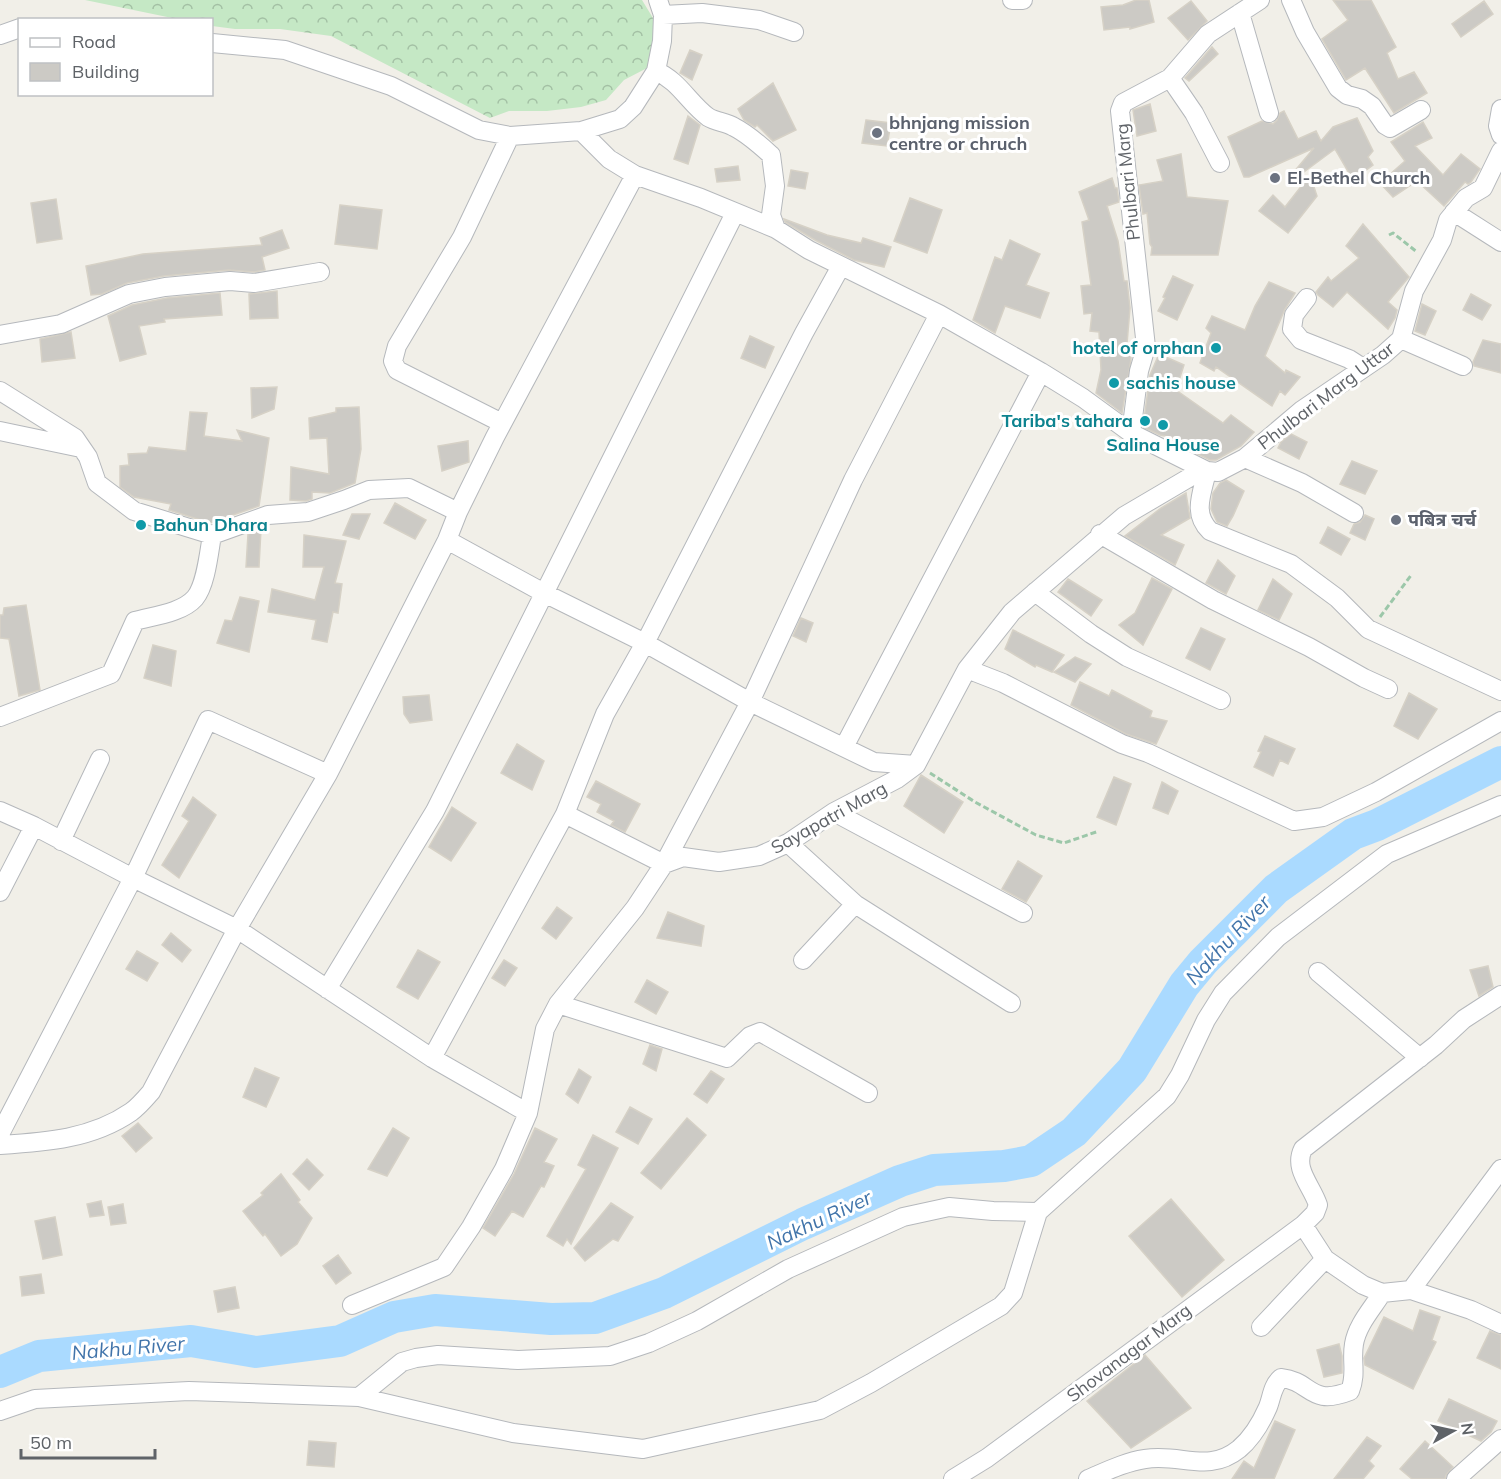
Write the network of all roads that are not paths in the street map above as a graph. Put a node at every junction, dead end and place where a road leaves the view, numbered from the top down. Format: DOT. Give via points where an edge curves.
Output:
graph roads {
  1 [pos="1012,0"];
  2 [pos="1023,0"];
  3 [pos="1260,0"];
  4 [pos="1291,0"];
  5 [pos="660,8"];
  6 [pos="1240,13"];
  7 [pos="18,29"];
  8 [pos="794,32"];
  9 [pos="0,35"];
  10 [pos="213,43"];
  11 [pos="656,71"];
  12 [pos="1170,78"];
  13 [pos="1501,109"];
  14 [pos="1421,110"];
  15 [pos="1269,113"];
  16 [pos="581,131"];
  17 [pos="1501,135"];
  18 [pos="510,136"];
  19 [pos="1501,151"];
  20 [pos="1220,163"];
  21 [pos="635,175"];
  22 [pos="1454,212"];
  23 [pos="735,213"];
  24 [pos="776,229"];
  25 [pos="1501,242"];
  26 [pos="841,266"];
  27 [pos="320,272"];
  28 [pos="1306,298"];
  29 [pos="939,314"];
  30 [pos="0,335"];
  31 [pos="1401,339"];
  32 [pos="1463,366"];
  33 [pos="1363,368"];
  34 [pos="1041,372"];
  35 [pos="0,391"];
  36 [pos="502,423"];
  37 [pos="0,431"];
  38 [pos="1131,433"];
  39 [pos="81,448"];
  40 [pos="1245,458"];
  41 [pos="1212,472"];
  42 [pos="458,512"];
  43 [pos="1354,513"];
  44 [pos="1100,534"];
  45 [pos="212,535"];
  46 [pos="447,540"];
  47 [pos="1035,592"];
  48 [pos="544,593"];
  49 [pos="645,643"];
  50 [pos="967,669"];
  51 [pos="1388,689"];
  52 [pos="1501,691"];
  53 [pos="1221,700"];
  54 [pos="750,702"];
  55 [pos="0,717"];
  56 [pos="1501,721"];
  57 [pos="844,747"];
  58 [pos="100,759"];
  59 [pos="916,765"];
  60 [pos="328,774"];
  61 [pos="1501,805"];
  62 [pos="0,811"];
  63 [pos="834,812"];
  64 [pos="564,814"];
  65 [pos="34,826"];
  66 [pos="61,840"];
  67 [pos="788,843"];
  68 [pos="664,864"];
  69 [pos="133,878"];
  70 [pos="0,892"];
  71 [pos="855,904"];
  72 [pos="1023,914"];
  73 [pos="237,929"];
  74 [pos="803,960"];
  75 [pos="1318,972"];
  76 [pos="327,989"];
  77 [pos="1501,995"];
  78 [pos="1011,1003"];
  79 [pos="558,1004"];
  80 [pos="432,1058"];
  81 [pos="1420,1058"];
  82 [pos="868,1093"];
  83 [pos="528,1113"];
  84 [pos="0,1134"];
  85 [pos="0,1145"];
  86 [pos="1501,1169"];
  87 [pos="1038,1212"];
  88 [pos="1303,1224"];
  89 [pos="1325,1259"];
  90 [pos="1411,1290"];
  91 [pos="1382,1293"];
  92 [pos="352,1305"];
  93 [pos="1501,1324"];
  94 [pos="1261,1327"];
  95 [pos="359,1396"];
  96 [pos="0,1411"];
  97 [pos="1501,1439"];
  98 [pos="1211,1471"];
  99 [pos="953,1479"];
  100 [pos="1088,1479"];
  101 [pos="1456,1479"];
  1 -- 2 [label="street"];
  3 -- 6 [label="street, Phulbari Marg"];
  4 -- 14 [label="street" via="1338,88 1372,106 1390,128"];
  5 -- 8 [label="street" via="759,20"];
  5 -- 11 [label="street" via="662,41"];
  6 -- 12 [label="street, Phulbari Marg" via="1208,34"];
  6 -- 15 [label="street"];
  7 -- 9 [label="street"];
  10 -- 18 [label="street" via="285,50 391,86 479,130"];
  11 -- 16 [label="street" via="620,119"];
  11 -- 24 [label="street" via="680,87 693,105 711,119 733,126 771,155 775,186 771,215"];
  12 -- 20 [label="street"];
  12 -- 38 [label="street, Phulbari Marg" via="1123,103 1120,111 1146,347"];
  13 -- 17 [label="street"];
  16 -- 18 [label="street"];
  16 -- 21 [label="street" via="609,159"];
  18 -- 36 [label="street" via="462,237 397,346 393,361 397,370"];
  19 -- 22 [label="street, Phulbari Marg Uttar" via="1483,188 1466,198"];
  21 -- 23 [label="street"];
  21 -- 36 [label="street"];
  22 -- 25 [label="street"];
  22 -- 31 [label="street, Phulbari Marg Uttar" via="1414,291"];
  23 -- 24 [label="street"];
  23 -- 48 [label="street"];
  24 -- 26 [label="street"];
  26 -- 29 [label="street"];
  26 -- 49 [label="street"];
  27 -- 30 [label="street" via="254,283 230,281 153,289 129,294 61,324"];
  28 -- 33 [label="street" via="1294,315 1292,328 1301,340"];
  29 -- 34 [label="street"];
  29 -- 54 [label="street" via="853,480"];
  31 -- 32 [label="street"];
  31 -- 33 [label="street, Phulbari Marg Uttar"];
  33 -- 40 [label="street, Phulbari Marg Uttar" via="1302,410"];
  34 -- 38 [label="street"];
  34 -- 57 [label="street"];
  35 -- 39 [label="street" via="75,438"];
  36 -- 42 [label="street"];
  37 -- 39 [label="street"];
  38 -- 41 [label="street"];
  39 -- 45 [label="street" via="97,483 134,512"];
  40 -- 41 [label="street, Phulbari Marg Uttar"];
  40 -- 43 [label="street" via="1302,483"];
  41 -- 44 [label="street, Sayapatri Marg" via="1192,476"];
  41 -- 52 [label="street" via="1199,512 1210,531 1292,564 1337,598 1368,629"];
  42 -- 45 [label="street" via="409,488 369,489 308,512 268,515"];
  42 -- 46 [label="street"];
  44 -- 47 [label="street, Sayapatri Marg"];
  44 -- 51 [label="street" via="1213,600"];
  45 -- 55 [label="street" via="206,573 195,598 177,609 135,621 111,674"];
  46 -- 48 [label="street"];
  46 -- 60 [label="street"];
  47 -- 50 [label="street, Sayapatri Marg" via="1012,612"];
  47 -- 53 [label="street" via="1128,657"];
  48 -- 49 [label="street"];
  48 -- 76 [label="street" via="435,811"];
  49 -- 54 [label="street"];
  49 -- 64 [label="street" via="605,714"];
  50 -- 56 [label="street" via="1294,821 1323,817 1376,792"];
  50 -- 59 [label="street, Sayapatri Marg"];
  54 -- 57 [label="street"];
  54 -- 68 [label="street"];
  57 -- 59 [label="street" via="873,762"];
  58 -- 66 [label="street"];
  59 -- 63 [label="street, Sayapatri Marg"];
  60 -- 69 [label="street" via="208,720"];
  60 -- 73 [label="street"];
  61 -- 87 [label="street" via="1387,854 1278,937 1223,993 1167,1096"];
  62 -- 65 [label="street"];
  63 -- 67 [label="street, Sayapatri Marg"];
  63 -- 72 [label="street"];
  64 -- 68 [label="street"];
  64 -- 80 [label="street"];
  65 -- 66 [label="street"];
  65 -- 70 [label="street"];
  66 -- 69 [label="street"];
  67 -- 68 [label="street, Sayapatri Marg" via="759,856 719,861 683,857"];
  67 -- 71 [label="street"];
  68 -- 79 [label="street" via="636,908"];
  69 -- 73 [label="street"];
  69 -- 84 [label="street"];
  71 -- 74 [label="street"];
  71 -- 78 [label="street"];
  73 -- 76 [label="street"];
  73 -- 85 [label="street" via="151,1092 133,1111 102,1128 69,1139"];
  75 -- 81 [label="street"];
  76 -- 80 [label="street"];
  77 -- 81 [label="street" via="1464,1019"];
  79 -- 82 [label="street" via="727,1058 750,1036 760,1032"];
  79 -- 83 [label="street" via="545,1029"];
  80 -- 83 [label="street"];
  81 -- 88 [label="street" via="1303,1149 1300,1167 1318,1205"];
  83 -- 92 [label="street" via="504,1169 444,1267"];
  86 -- 90 [label="street"];
  87 -- 95 [label="street" via="949,1207 903,1217 788,1269 649,1344 610,1356 518,1360 438,1355 416,1358 402,1362"];
  87 -- 95 [label="street" via="1013,1293 1001,1306 820,1410 643,1449 513,1433"];
  88 -- 89 [label="street"];
  88 -- 99 [label="street, Shovanagar Marg" via="987,1458"];
  89 -- 91 [label="street"];
  89 -- 94 [label="street"];
  90 -- 91 [label="street"];
  90 -- 93 [label="street"];
  91 -- 98 [label="street" via="1354,1342 1355,1379 1350,1391 1320,1396 1281,1378 1275,1383 1255,1432"];
  95 -- 96 [label="street" via="189,1390 35,1399"];
  97 -- 101 [label="street"];
  98 -- 100 [label="street" via="1177,1458 1146,1458"];
}
